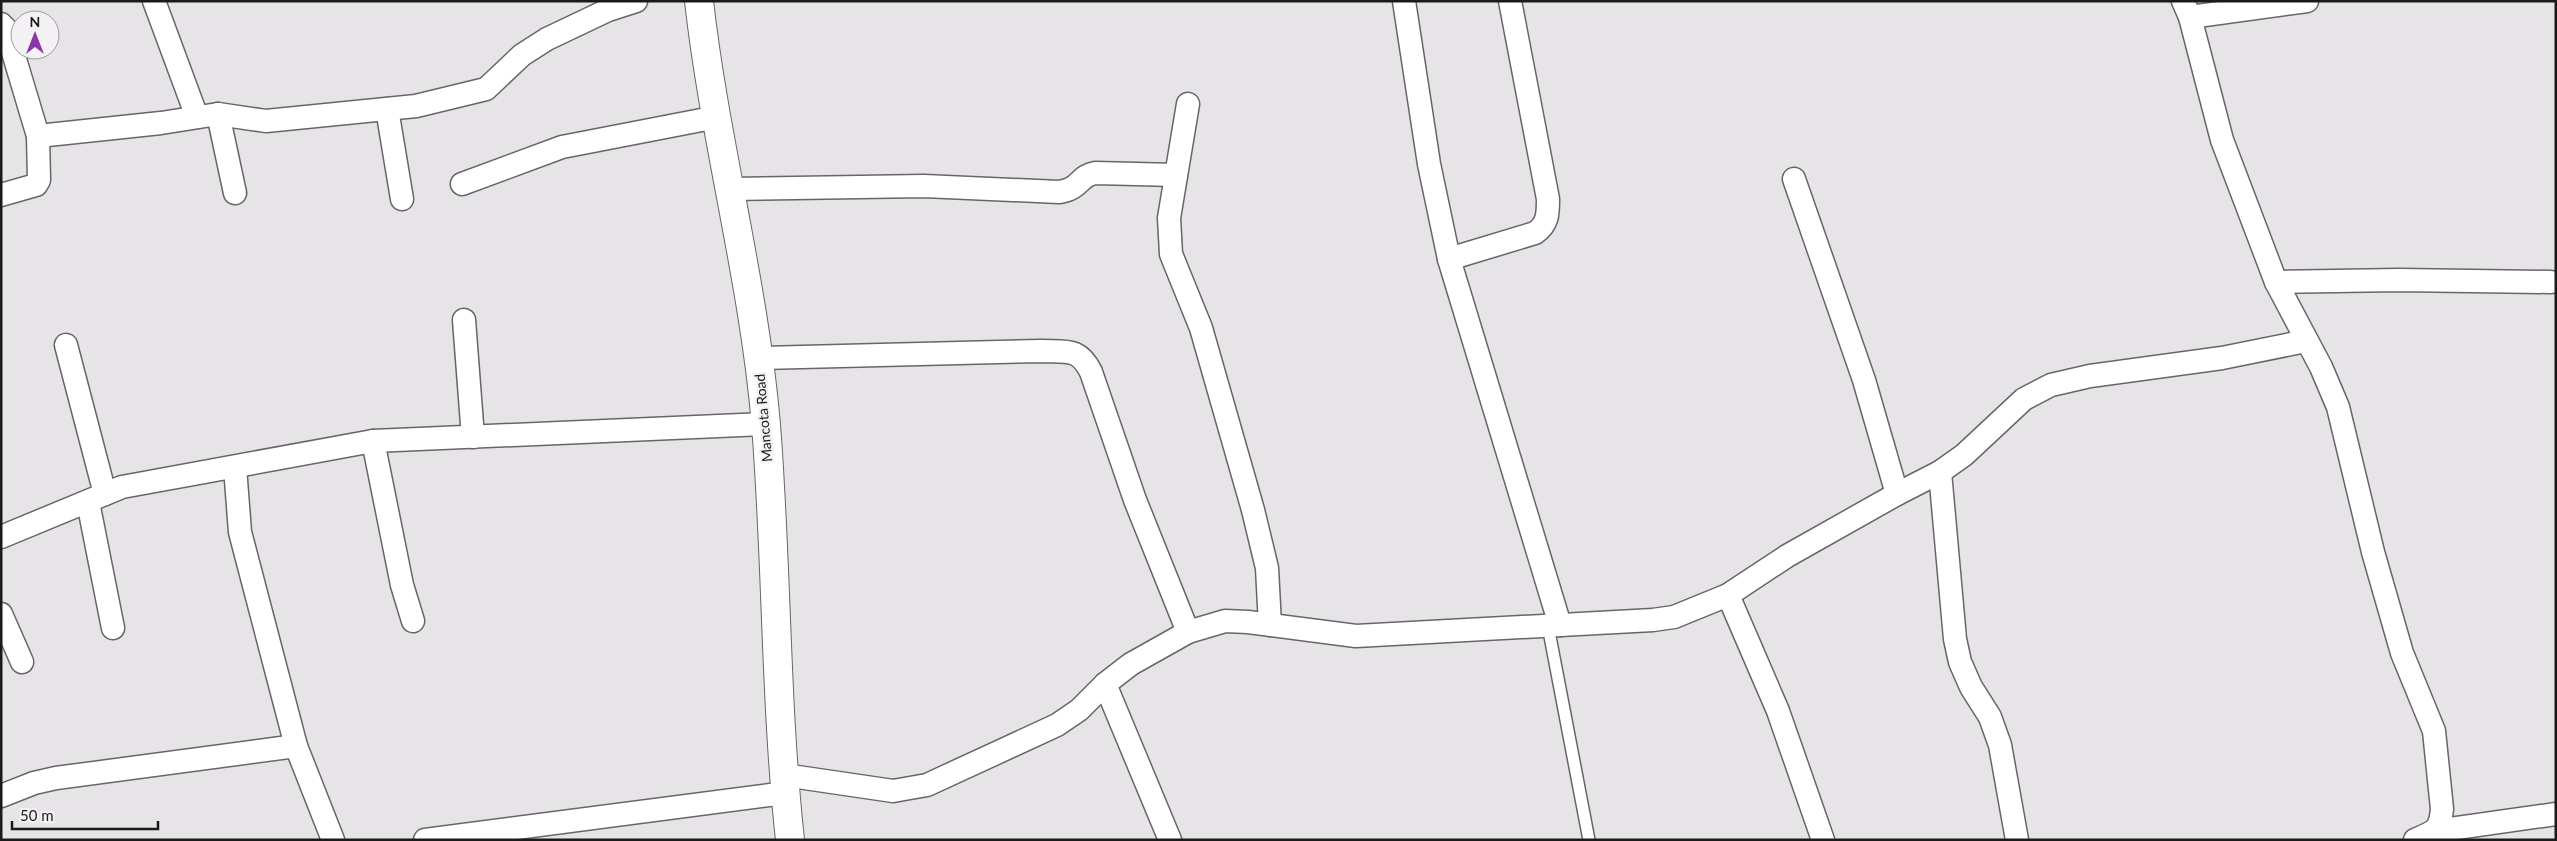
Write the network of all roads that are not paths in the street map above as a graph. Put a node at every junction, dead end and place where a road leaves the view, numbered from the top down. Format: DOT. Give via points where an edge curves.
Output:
graph roads {
  1 [pos="154,1"];
  2 [pos="636,1"];
  3 [pos="699,1"];
  4 [pos="1404,1"];
  5 [pos="1510,1"];
  6 [pos="2307,1"];
  7 [pos="2187,9"];
  8 [pos="1,24"];
  9 [pos="1188,104"];
  10 [pos="387,109"];
  11 [pos="208,115"];
  12 [pos="717,116"];
  13 [pos="38,136"];
  14 [pos="1176,175"];
  15 [pos="1794,179"];
  16 [pos="462,184"];
  17 [pos="729,189"];
  18 [pos="235,192"];
  19 [pos="1,195"];
  20 [pos="402,199"];
  21 [pos="1449,258"];
  22 [pos="2276,282"];
  23 [pos="2551,282"];
  24 [pos="464,320"];
  25 [pos="2306,341"];
  26 [pos="66,345"];
  27 [pos="758,358"];
  28 [pos="766,424"];
  29 [pos="473,437"];
  30 [pos="373,441"];
  31 [pos="235,467"];
  32 [pos="1940,472"];
  33 [pos="1897,494"];
  34 [pos="96,498"];
  35 [pos="1,537"];
  36 [pos="1728,595"];
  37 [pos="1,614"];
  38 [pos="413,621"];
  39 [pos="1270,625"];
  40 [pos="1554,626"];
  41 [pos="113,628"];
  42 [pos="1188,632"];
  43 [pos="22,662"];
  44 [pos="1105,684"];
  45 [pos="296,746"];
  46 [pos="784,784"];
  47 [pos="1,796"];
  48 [pos="2556,814"];
  49 [pos="2436,831"];
  50 [pos="333,840"];
  51 [pos="425,840"];
  52 [pos="790,840"];
  53 [pos="1170,840"];
  54 [pos="1589,840"];
  55 [pos="1823,840"];
  56 [pos="2017,840"];
  57 [pos="2415,840"];
  1 -- 11 [label="street"];
  2 -- 10 [label="street" via="608,10 546,39 522,55 486,89 416,106"];
  3 -- 12 [label="main road, Mancota Road"];
  4 -- 21 [label="street" via="1429,164"];
  5 -- 21 [label="street" via="1548,199 1548,216 1544,227 1535,233"];
  6 -- 7 [label="street"];
  7 -- 22 [label="street" via="2222,140"];
  8 -- 13 [label="street" via="6,28"];
  9 -- 14 [label="street"];
  10 -- 11 [label="street" via="266,121"];
  10 -- 20 [label="street"];
  11 -- 13 [label="street"];
  11 -- 18 [label="street"];
  12 -- 16 [label="street" via="562,147"];
  12 -- 17 [label="main road, Mancota Road"];
  13 -- 19 [label="street" via="39,180 36,185"];
  14 -- 17 [label="street" via="1095,173 1085,177 1075,188 1059,192 924,186"];
  14 -- 39 [label="street" via="1169,218 1172,254 1204,337 1253,510 1267,568"];
  15 -- 33 [label="street" via="1864,380"];
  17 -- 27 [label="main road, Mancota Road"];
  21 -- 40 [label="street"];
  22 -- 23 [label="street"];
  22 -- 25 [label="street"];
  24 -- 29 [label="street"];
  25 -- 32 [label="street" via="2051,385 2024,399 1964,455"];
  25 -- 49 [label="street" via="2338,407 2373,552 2402,653 2434,731 2442,808"];
  26 -- 34 [label="street"];
  27 -- 28 [label="main road, Mancota Road"];
  27 -- 42 [label="street" via="1041,351 1076,353 1092,372 1135,500"];
  28 -- 29 [label="street"];
  28 -- 46 [label="main road, Mancota Road"];
  29 -- 30 [label="street"];
  30 -- 31 [label="street"];
  30 -- 38 [label="street" via="402,585"];
  31 -- 34 [label="street" via="122,487"];
  31 -- 45 [label="street" via="240,532"];
  32 -- 33 [label="street"];
  32 -- 56 [label="street" via="1955,639 1960,662 1990,717 2000,745"];
  33 -- 36 [label="street" via="1787,556"];
  34 -- 35 [label="street"];
  34 -- 41 [label="street"];
  36 -- 40 [label="street" via="1674,617"];
  36 -- 55 [label="street" via="1778,710"];
  37 -- 43 [label="street"];
  39 -- 40 [label="street" via="1356,636"];
  39 -- 42 [label="street" via="1225,621"];
  40 -- 54 [label="lane"];
  42 -- 44 [label="street" via="1131,664"];
  44 -- 46 [label="street" via="1079,710 1057,725 927,785 894,791"];
  44 -- 53 [label="street"];
  45 -- 47 [label="street" via="56,778"];
  45 -- 50 [label="street"];
  46 -- 51 [label="street"];
  46 -- 52 [label="main road, Mancota Road"];
  48 -- 49 [label="street"];
  49 -- 57 [label="street"];
}
